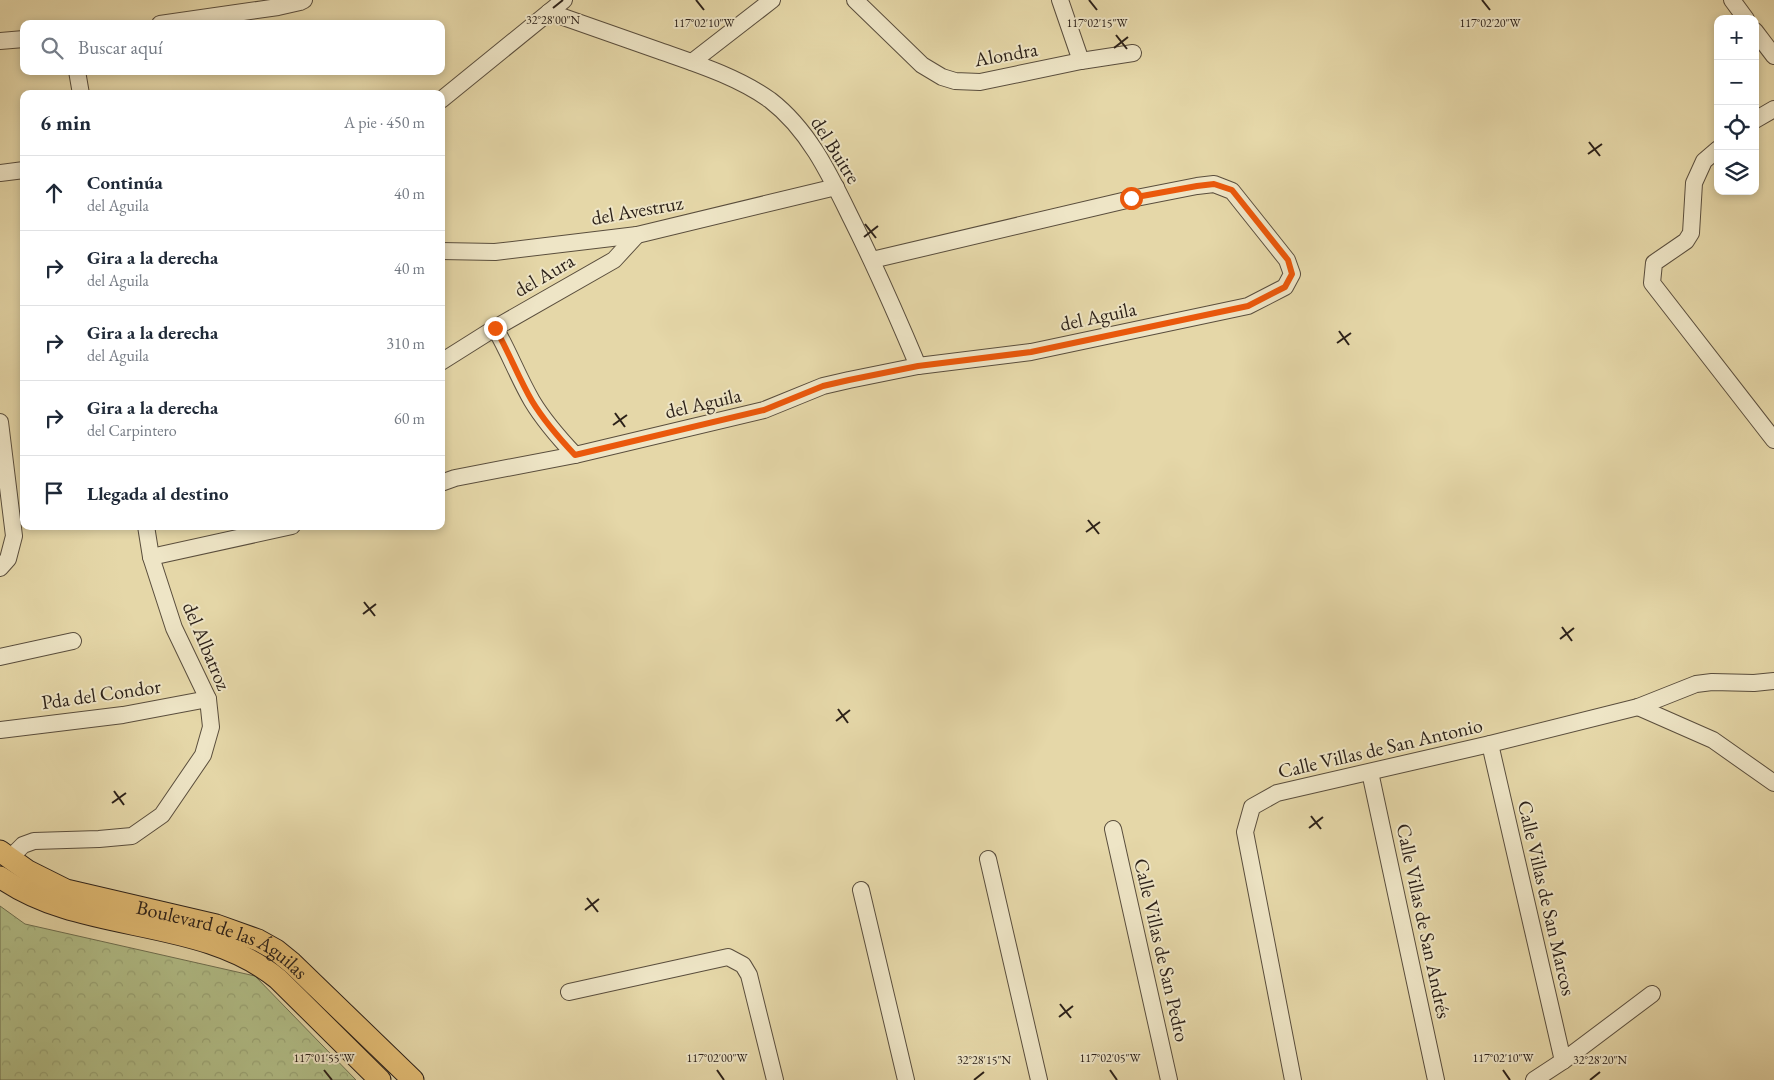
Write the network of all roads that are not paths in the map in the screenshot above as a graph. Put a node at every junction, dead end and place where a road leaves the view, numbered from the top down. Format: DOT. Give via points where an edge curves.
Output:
graph roads {
  1 [pos="304,0"];
  2 [pos="564,0"];
  3 [pos="772,0"];
  4 [pos="855,0"];
  5 [pos="1060,0"];
  6 [pos="1732,0"];
  7 [pos="549,12"];
  8 [pos="1743,15"];
  9 [pos="188,20"];
  10 [pos="1759,36"];
  11 [pos="20,39"];
  12 [pos="0,41"];
  13 [pos="1133,53"];
  14 [pos="1774,56"];
  15 [pos="1081,61"];
  16 [pos="692,62"];
  17 [pos="78,75"];
  18 [pos="80,90"];
  19 [pos="445,97"];
  20 [pos="1774,109"];
  21 [pos="1759,118"];
  22 [pos="1717,150"];
  23 [pos="20,170"];
  24 [pos="0,172"];
  25 [pos="836,187"];
  26 [pos="637,235"];
  27 [pos="445,251"];
  28 [pos="872,260"];
  29 [pos="495,328"];
  30 [pos="445,359"];
  31 [pos="918,366"];
  32 [pos="0,422"];
  33 [pos="1774,440"];
  34 [pos="575,455"];
  35 [pos="445,482"];
  36 [pos="147,530"];
  37 [pos="274,530"];
  38 [pos="151,557"];
  39 [pos="0,568"];
  40 [pos="73,641"];
  41 [pos="0,657"];
  42 [pos="1774,682"];
  43 [pos="208,699"];
  44 [pos="1638,707"];
  45 [pos="0,730"];
  46 [pos="1490,744"];
  47 [pos="1370,772"];
  48 [pos="1774,783"];
  49 [pos="1114,829"];
  50 [pos="988,859"];
  51 [pos="3,862"];
  52 [pos="860,890"];
  53 [pos="569,992"];
  54 [pos="1652,994"];
  55 [pos="1563,1061"];
  56 [pos="380,1080"];
  57 [pos="413,1080"];
  58 [pos="775,1080"];
  59 [pos="906,1080"];
  60 [pos="1039,1080"];
  61 [pos="1169,1080"];
  62 [pos="1293,1080"];
  63 [pos="1436,1080"];
  64 [pos="1534,1080"];
  1 -- 9 [label="street"];
  2 -- 7 [label="street"];
  3 -- 16 [label="street"];
  4 -- 15 [label="street, Alondra" via="922,65 955,81 980,82"];
  5 -- 15 [label="street"];
  6 -- 8 [label="street"];
  7 -- 16 [label="street, del Buitre"];
  7 -- 19 [label="street"];
  10 -- 14 [label="street"];
  11 -- 12 [label="street"];
  13 -- 15 [label="street, Alondra"];
  16 -- 25 [label="street, del Buitre" via="740,82 770,100 794,122 811,144"];
  17 -- 18 [label="street"];
  20 -- 21 [label="street"];
  22 -- 33 [label="street" via="1704,161 1694,182 1691,233 1686,241 1654,263 1652,283"];
  23 -- 24 [label="street"];
  25 -- 26 [label="street, del Avestruz"];
  25 -- 28 [label="street, del Buitre"];
  26 -- 27 [label="street, del Avestruz" via="495,252"];
  26 -- 29 [label="street, del Aura" via="614,260"];
  28 -- 31 [label="street, del Buitre"];
  28 -- 31 [label="street, del Aguila" via="1131,198 1214,184 1232,190 1288,260 1292,274 1285,287 1248,306 1031,352"];
  29 -- 30 [label="street, del Aura"];
  29 -- 34 [label="street" via="531,400 545,422"];
  31 -- 34 [label="street, del Aguila" via="823,386 764,410"];
  32 -- 39 [label="street" via="14,536 8,559"];
  34 -- 35 [label="street, del Aguila"];
  36 -- 38 [label="street, del Albatroz"];
  37 -- 38 [label="street"];
  38 -- 43 [label="street, del Albatroz" via="174,628"];
  40 -- 41 [label="street"];
  42 -- 44 [label="street, Calle Villas de San Antonio" via="1696,684"];
  43 -- 45 [label="street, Pda del Condor"];
  43 -- 51 [label="street, del Albatroz" via="211,727 203,755 162,815 132,836 34,841 23,845"];
  44 -- 46 [label="street, Calle Villas de San Antonio"];
  44 -- 48 [label="street" via="1713,740"];
  46 -- 47 [label="street, Calle Villas de San Antonio"];
  46 -- 55 [label="street, Calle Villas de San Marcos"];
  47 -- 62 [label="street, Calle Villas de San Antonio" via="1277,792 1252,807 1245,832"];
  47 -- 63 [label="street, Calle Villas de San Andrés"];
  49 -- 61 [label="street, Calle Villas de San Pedro"];
  50 -- 60 [label="street"];
  51 -- 56 [label="main road, Boulevard de las Águilas" via="14,887 54,905 208,943 263,967"];
  51 -- 57 [label="main road, Boulevard de las Águilas" via="66,890 216,925 258,940 292,963"];
  52 -- 59 [label="street"];
  53 -- 58 [label="street" via="728,957 743,965 749,975"];
  54 -- 55 [label="street"];
  55 -- 64 [label="street"];
}
